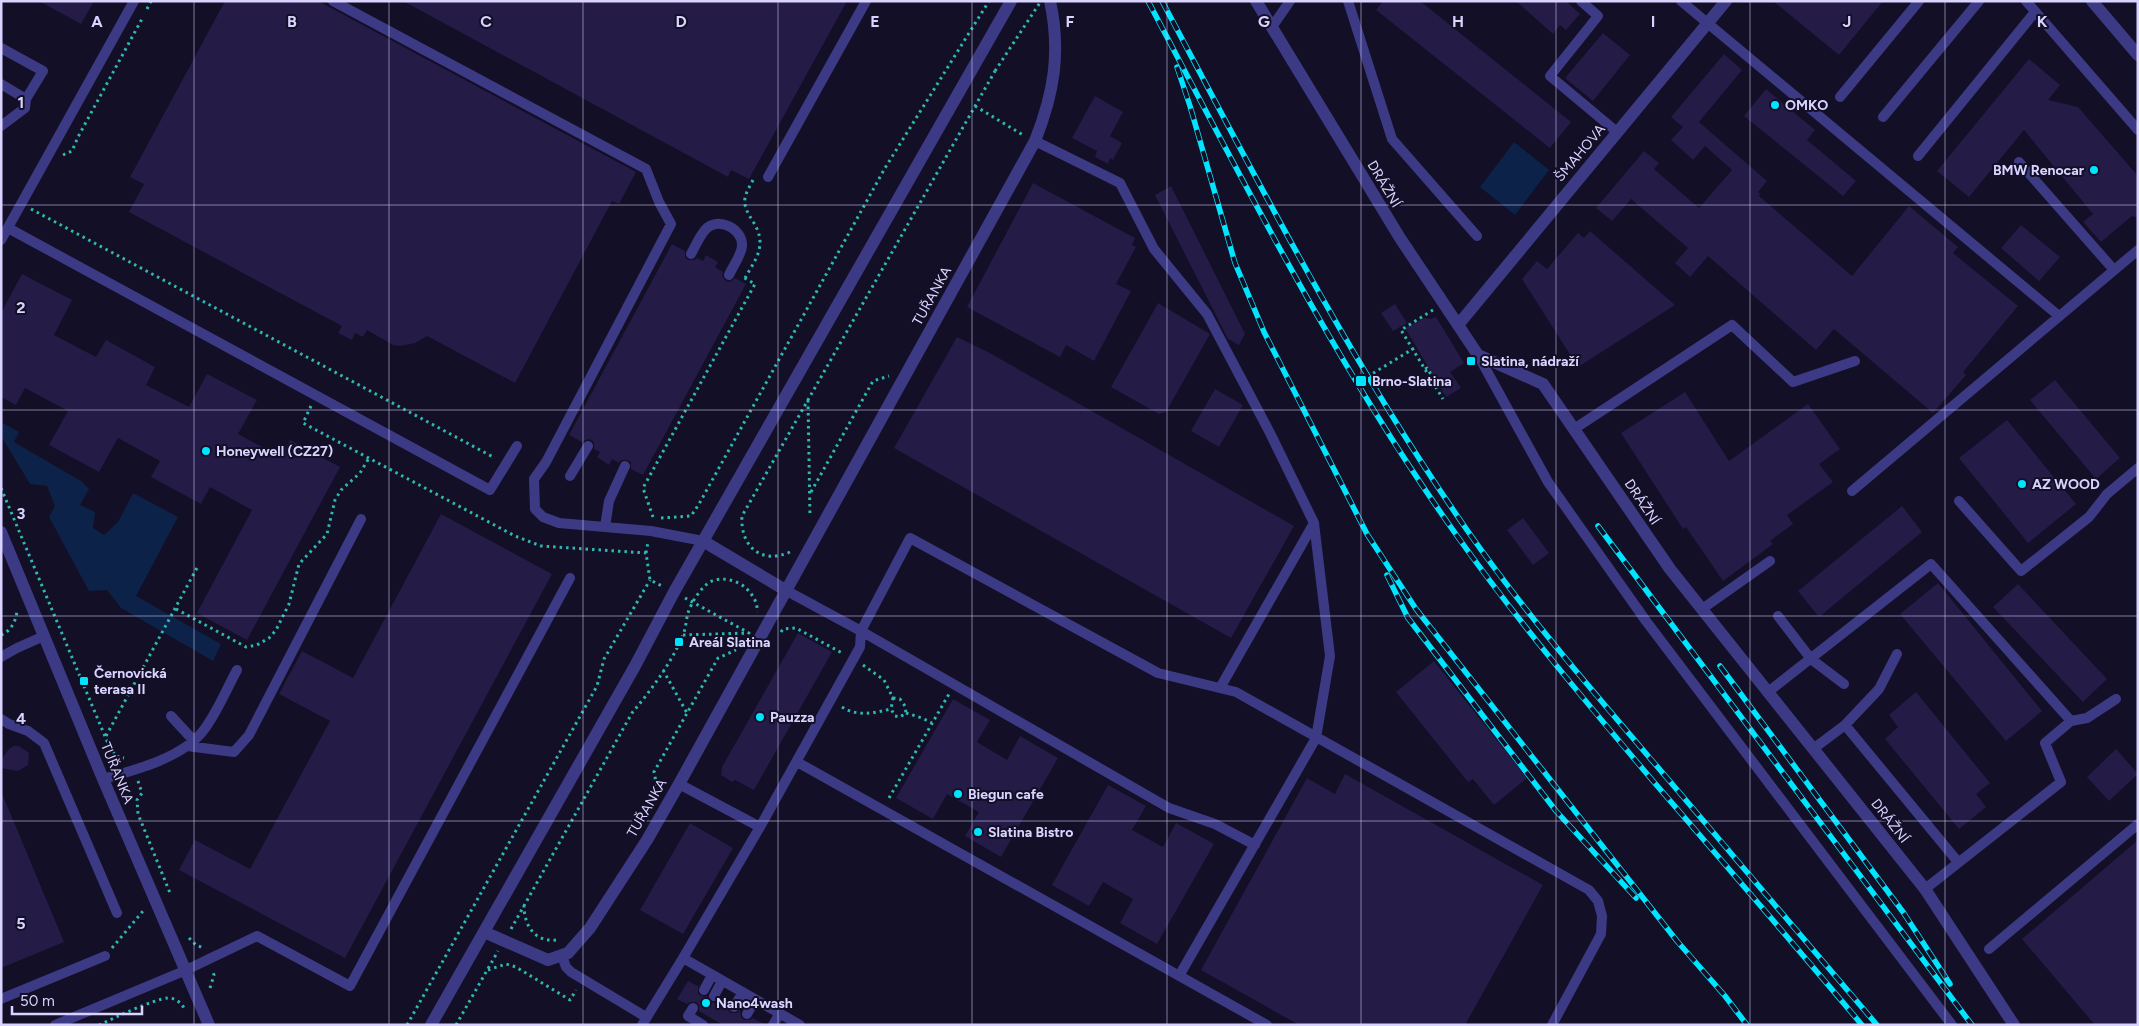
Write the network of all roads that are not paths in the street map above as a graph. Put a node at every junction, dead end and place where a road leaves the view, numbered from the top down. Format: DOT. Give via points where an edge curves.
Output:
graph roads {
  1 [pos="134,1"];
  2 [pos="334,1"];
  3 [pos="866,1"];
  4 [pos="1011,1"];
  5 [pos="1050,1"];
  6 [pos="1256,1"];
  7 [pos="1290,1"];
  8 [pos="1348,1"];
  9 [pos="1581,1"];
  10 [pos="1680,1"];
  11 [pos="1726,1"];
  12 [pos="1919,1"];
  13 [pos="1979,1"];
  14 [pos="2026,1"];
  15 [pos="2092,1"];
  16 [pos="2035,12"];
  17 [pos="1707,24"];
  18 [pos="1272,27"];
  19 [pos="1,48"];
  20 [pos="2138,55"];
  21 [pos="1,84"];
  22 [pos="1840,97"];
  23 [pos="26,99"];
  24 [pos="1883,117"];
  25 [pos="1,126"];
  26 [pos="2138,130"];
  27 [pos="1617,132"];
  28 [pos="1035,141"];
  29 [pos="1918,156"];
  30 [pos="2018,162"];
  31 [pos="768,177"];
  32 [pos="8,228"];
  33 [pos="1476,236"];
  34 [pos="1,240"];
  35 [pos="2138,250"];
  36 [pos="691,254"];
  37 [pos="2114,270"];
  38 [pos="730,273"];
  39 [pos="2059,316"];
  40 [pos="1458,325"];
  41 [pos="1478,356"];
  42 [pos="1855,361"];
  43 [pos="1574,429"];
  44 [pos="517,446"];
  45 [pos="588,446"];
  46 [pos="625,466"];
  47 [pos="2138,468"];
  48 [pos="570,476"];
  49 [pos="1852,491"];
  50 [pos="1959,501"];
  51 [pos="361,519"];
  52 [pos="1314,523"];
  53 [pos="605,527"];
  54 [pos="1,532"];
  55 [pos="703,541"];
  56 [pos="1770,561"];
  57 [pos="570,578"];
  58 [pos="787,592"];
  59 [pos="1702,609"];
  60 [pos="1778,616"];
  61 [pos="860,631"];
  62 [pos="44,636"];
  63 [pos="1897,654"];
  64 [pos="1,657"];
  65 [pos="1810,659"];
  66 [pos="237,670"];
  67 [pos="1844,684"];
  68 [pos="1220,688"];
  69 [pos="1768,692"];
  70 [pos="2116,699"];
  71 [pos="171,716"];
  72 [pos="1,719"];
  73 [pos="2071,721"];
  74 [pos="1845,725"];
  75 [pos="1316,738"];
  76 [pos="190,744"];
  77 [pos="1813,749"];
  78 [pos="797,762"];
  79 [pos="103,779"];
  80 [pos="679,784"];
  81 [pos="2138,824"];
  82 [pos="760,827"];
  83 [pos="1255,845"];
  84 [pos="1958,862"];
  85 [pos="1924,889"];
  86 [pos="118,913"];
  87 [pos="484,932"];
  88 [pos="1989,949"];
  89 [pos="105,956"];
  90 [pos="562,956"];
  91 [pos="683,958"];
  92 [pos="184,971"];
  93 [pos="712,975"];
  94 [pos="1179,976"];
  95 [pos="722,981"];
  96 [pos="704,990"];
  97 [pos="742,992"];
  98 [pos="714,996"];
  99 [pos="1,999"];
  100 [pos="755,1000"];
  101 [pos="734,1007"];
  102 [pos="693,1008"];
  103 [pos="780,1013"];
  104 [pos="746,1014"];
  105 [pos="702,1020"];
  106 [pos="644,1021"];
  107 [pos="55,1025"];
  108 [pos="209,1025"];
  109 [pos="431,1025"];
  110 [pos="774,1025"];
  111 [pos="800,1025"];
  112 [pos="1267,1025"];
  113 [pos="1552,1025"];
  114 [pos="1952,1025"];
  115 [pos="2014,1025"];
  1 -- 32 [label="lane"];
  2 -- 53 [label="lane" via="646,169 671,224 534,479 535,509 543,518 558,523"];
  3 -- 31 [label="lane"];
  4 -- 55 [label="street"];
  5 -- 28 [label="street, TUŘANKA" via="1056,43 1054,76 1047,111"];
  6 -- 18 [label="street, DRÁŽNÍ"];
  7 -- 18 [label="lane"];
  8 -- 33 [label="lane" via="1392,139"];
  9 -- 27 [label="lane" via="1598,16 1550,76"];
  10 -- 17 [label="lane"];
  11 -- 17 [label="street, ŠMAHOVA"];
  12 -- 22 [label="lane"];
  13 -- 24 [label="lane"];
  14 -- 16 [label="lane"];
  15 -- 20 [label="street"];
  16 -- 26 [label="lane"];
  16 -- 29 [label="lane"];
  17 -- 27 [label="street, ŠMAHOVA"];
  17 -- 39 [label="lane"];
  18 -- 40 [label="street, DRÁŽNÍ" via="1400,238"];
  19 -- 23 [label="lane" via="42,71"];
  21 -- 23 [label="lane"];
  23 -- 25 [label="lane" via="25,108"];
  27 -- 40 [label="street, ŠMAHOVA"];
  28 -- 52 [label="lane" via="1120,183 1154,249 1207,314"];
  28 -- 58 [label="street, TUŘANKA"];
  30 -- 37 [label="lane"];
  32 -- 34 [label="lane"];
  32 -- 44 [label="lane" via="490,490"];
  35 -- 37 [label="lane"];
  36 -- 38 [label="lane" via="706,228 716,224 732,227 737,230 742,243"];
  37 -- 39 [label="lane"];
  39 -- 49 [label="lane"];
  40 -- 41 [label="street, DRÁŽNÍ"];
  41 -- 43 [label="street, DRÁŽNÍ" via="1543,384"];
  41 -- 114 [label="lane" via="1548,482 1646,621"];
  42 -- 43 [label="lane" via="1793,382 1732,325"];
  43 -- 59 [label="street, DRÁŽNÍ" via="1670,569"];
  45 -- 48 [label="lane"];
  46 -- 53 [label="lane" via="609,501"];
  47 -- 50 [label="lane" via="2107,494 2089,517 2021,571"];
  51 -- 76 [label="lane" via="249,735 234,752"];
  52 -- 68 [label="lane"];
  52 -- 75 [label="lane" via="1330,656"];
  53 -- 55 [label="lane" via="651,531"];
  54 -- 62 [label="street, TUŘANKA"];
  55 -- 58 [label="street"];
  55 -- 87 [label="street"];
  56 -- 59 [label="lane"];
  57 -- 92 [label="lane" via="350,986 257,936"];
  58 -- 61 [label="lane"];
  58 -- 80 [label="street, TUŘANKA"];
  59 -- 69 [label="street, DRÁŽNÍ"];
  60 -- 65 [label="lane"];
  61 -- 68 [label="lane" via="910,538 1158,673"];
  61 -- 78 [label="lane" via="860,647"];
  61 -- 83 [label="lane" via="1170,808 1215,824"];
  62 -- 64 [label="lane"];
  62 -- 79 [label="street, TUŘANKA"];
  63 -- 74 [label="lane" via="1879,689"];
  65 -- 67 [label="lane"];
  65 -- 69 [label="lane"];
  65 -- 73 [label="lane" via="1931,564"];
  66 -- 76 [label="lane" via="212,718"];
  68 -- 75 [label="lane" via="1236,692"];
  69 -- 77 [label="street, DRÁŽNÍ"];
  70 -- 73 [label="lane" via="2087,718"];
  71 -- 76 [label="lane"];
  72 -- 86 [label="lane" via="28,731 44,743"];
  73 -- 84 [label="lane" via="2045,743 2061,782"];
  74 -- 77 [label="lane"];
  74 -- 84 [label="lane"];
  75 -- 83 [label="lane"];
  75 -- 113 [label="lane" via="1589,890 1598,902 1602,916 1601,934"];
  76 -- 79 [label="lane" via="145,767"];
  77 -- 85 [label="street, DRÁŽNÍ"];
  78 -- 82 [label="lane"];
  78 -- 94 [label="lane"];
  79 -- 92 [label="street, TUŘANKA"];
  80 -- 82 [label="lane"];
  80 -- 90 [label="street, TUŘANKA" via="590,928 577,945"];
  81 -- 88 [label="lane"];
  82 -- 91 [label="lane"];
  83 -- 94 [label="lane"];
  84 -- 85 [label="lane"];
  85 -- 115 [label="street, DRÁŽNÍ"];
  87 -- 90 [label="street" via="548,960"];
  87 -- 109 [label="street"];
  89 -- 99 [label="lane"];
  90 -- 106 [label="lane" via="566,967"];
  91 -- 93 [label="lane"];
  91 -- 106 [label="lane"];
  92 -- 107 [label="lane"];
  92 -- 108 [label="street, TUŘANKA"];
  93 -- 95 [label="lane"];
  93 -- 96 [label="lane"];
  94 -- 112 [label="lane"];
  95 -- 97 [label="lane"];
  95 -- 98 [label="lane"];
  97 -- 100 [label="lane"];
  97 -- 101 [label="lane"];
  100 -- 103 [label="lane"];
  100 -- 104 [label="lane"];
  102 -- 105 [label="lane" via="688,1016"];
  103 -- 110 [label="lane"];
  103 -- 111 [label="lane"];
}
